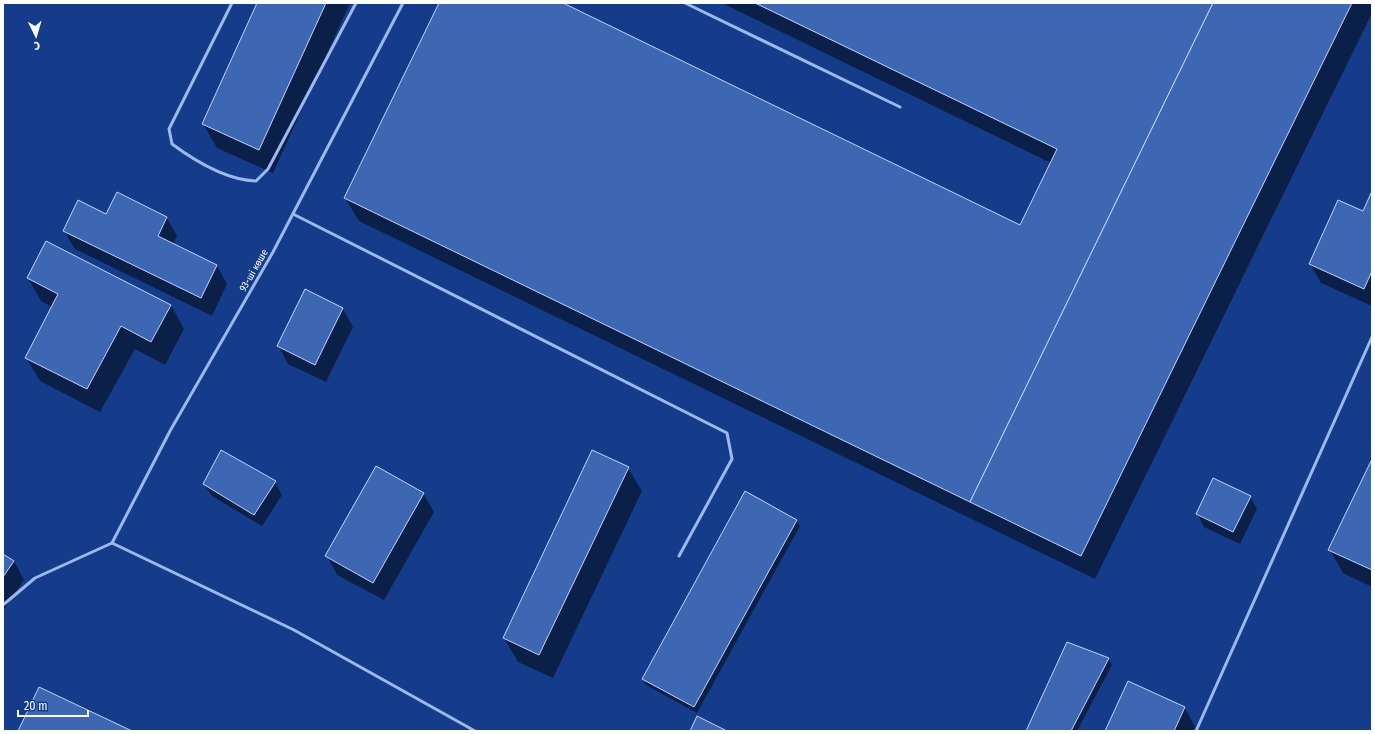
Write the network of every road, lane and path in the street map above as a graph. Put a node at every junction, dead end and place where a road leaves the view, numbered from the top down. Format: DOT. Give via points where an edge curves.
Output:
graph roads {
  1 [pos="232,3"];
  2 [pos="356,3"];
  3 [pos="402,3"];
  4 [pos="685,3"];
  5 [pos="900,107"];
  6 [pos="292,214"];
  7 [pos="1372,336"];
  8 [pos="112,543"];
  9 [pos="679,556"];
  10 [pos="3,605"];
  11 [pos="475,731"];
  12 [pos="1196,731"];
  1 -- 2 [label="lane" via="169,129 172,144 186,154 230,177 256,181 268,169"];
  3 -- 6 [label="lane, 93-ші көше"];
  4 -- 5 [label="lane"];
  6 -- 8 [label="lane, 93-ші көше" via="170,431"];
  6 -- 9 [label="lane" via="727,433 732,459"];
  7 -- 12 [label="lane"];
  8 -- 10 [label="lane" via="35,578"];
  8 -- 11 [label="lane" via="294,630"];
}
